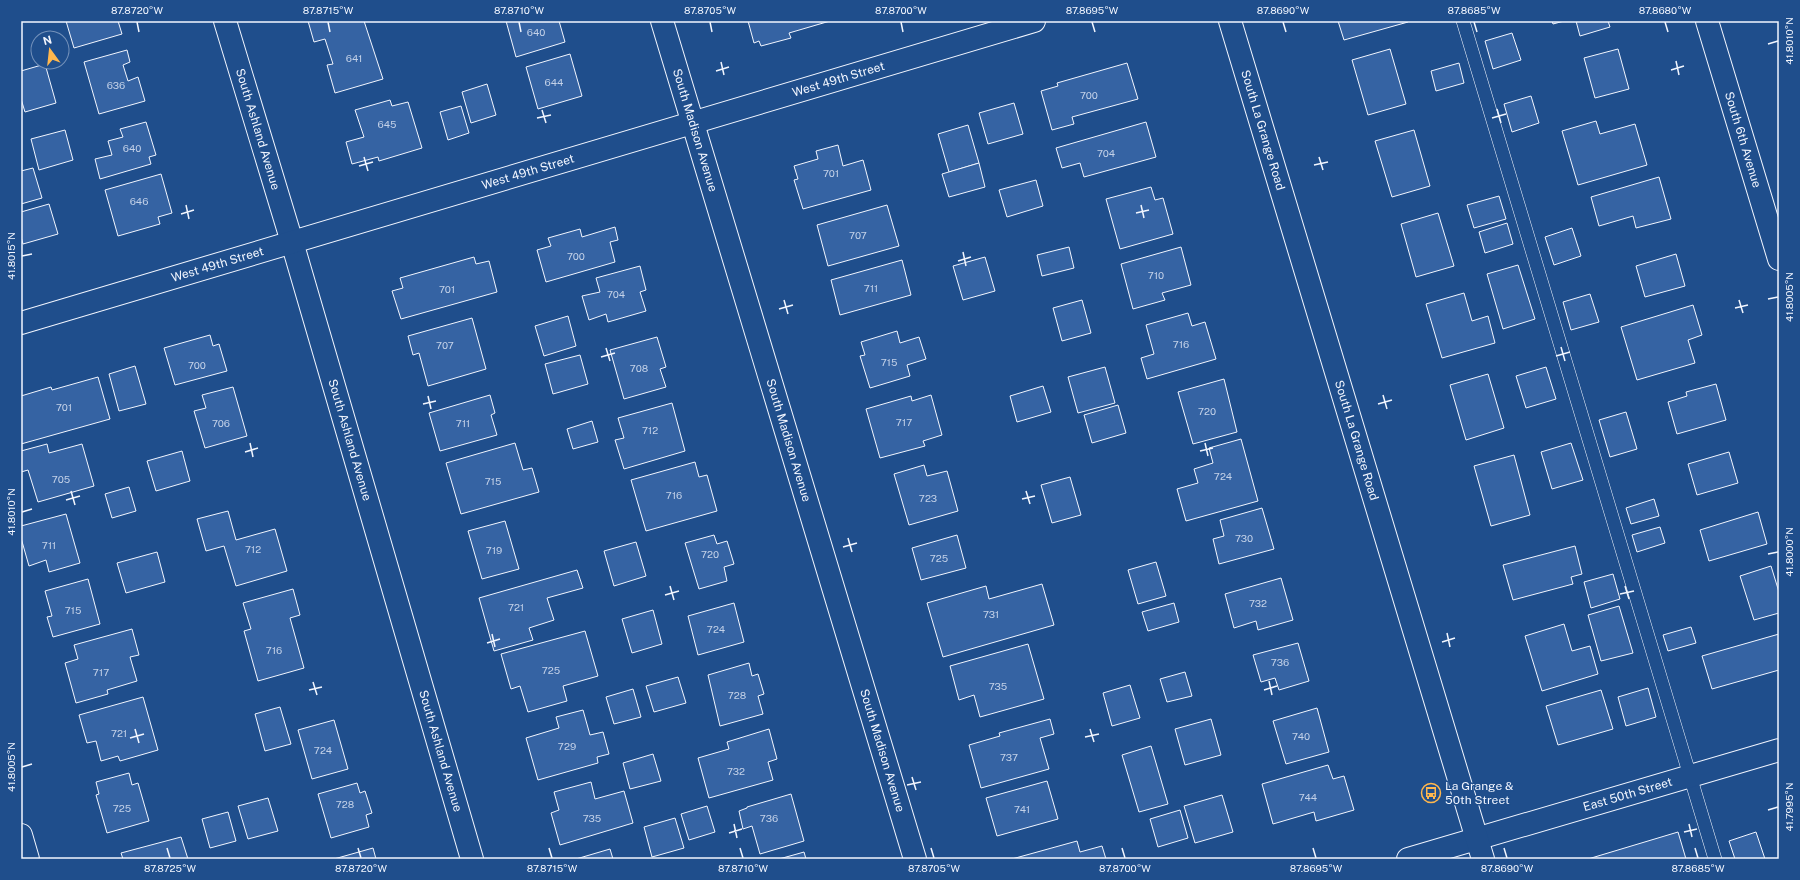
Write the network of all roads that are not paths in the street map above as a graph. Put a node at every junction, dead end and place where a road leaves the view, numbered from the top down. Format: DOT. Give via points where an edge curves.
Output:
graph roads {
  1 [pos="225,21"];
  2 [pos="662,21"];
  3 [pos="1034,21"];
  4 [pos="1230,21"];
  5 [pos="1463,21"];
  6 [pos="1707,21"];
  7 [pos="692,123"];
  8 [pos="292,242"];
  9 [pos="1779,259"];
  10 [pos="21,323"];
  11 [pos="1779,750"];
  12 [pos="1691,776"];
  13 [pos="21,835"];
  14 [pos="1480,849"];
  15 [pos="28,859"];
  16 [pos="472,859"];
  17 [pos="914,859"];
  18 [pos="1408,859"];
  19 [pos="1715,859"];
  1 -- 8 [label="street, South Ashland Avenue"];
  2 -- 7 [label="street, South Madison Avenue"];
  3 -- 7 [label="street, West 49th Street"];
  4 -- 14 [label="street, South La Grange Road"];
  5 -- 12 [label="lane"];
  6 -- 9 [label="street, South 6th Avenue"];
  7 -- 8 [label="street, West 49th Street"];
  7 -- 17 [label="street, South Madison Avenue"];
  8 -- 10 [label="street, West 49th Street"];
  8 -- 16 [label="street, South Ashland Avenue"];
  11 -- 12 [label="street, East 50th Street"];
  12 -- 14 [label="street, East 50th Street"];
  12 -- 19 [label="lane"];
  13 -- 15 [label="street"];
  14 -- 18 [label="street, East 50th Street"];
}
